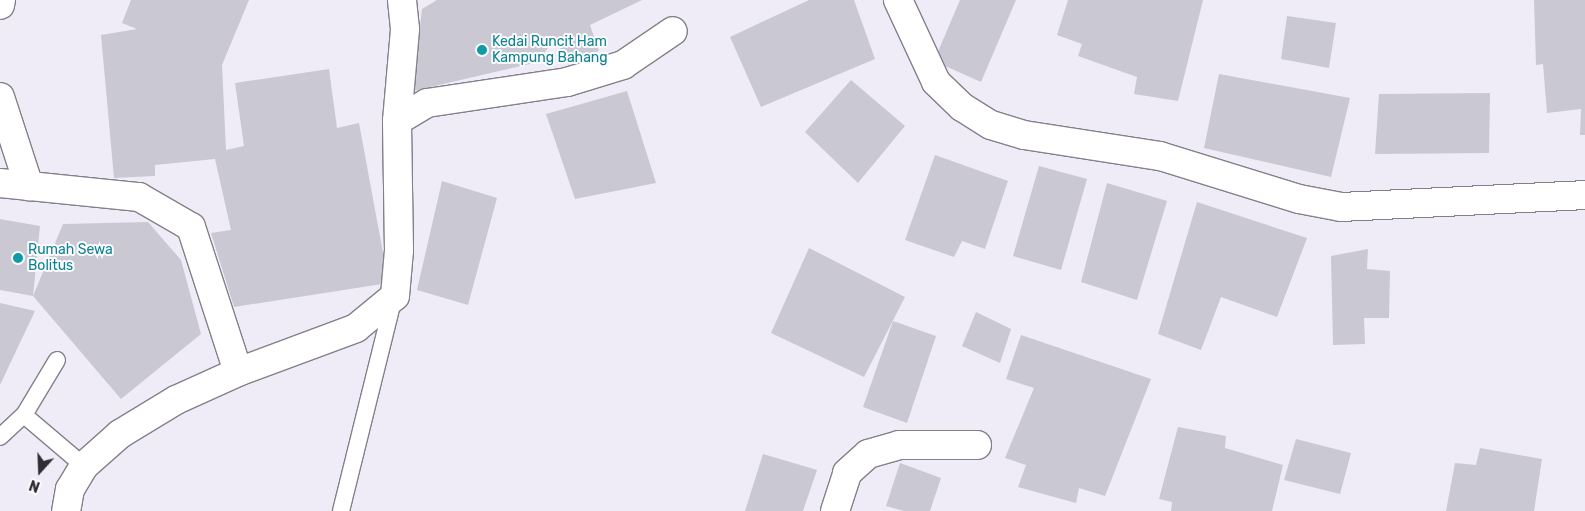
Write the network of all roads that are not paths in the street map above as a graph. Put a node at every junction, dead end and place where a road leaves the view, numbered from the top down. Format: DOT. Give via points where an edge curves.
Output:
graph roads {
  1 [pos="1,0"];
  2 [pos="402,0"];
  3 [pos="898,0"];
  4 [pos="0,5"];
  5 [pos="673,31"];
  6 [pos="0,97"];
  7 [pos="397,121"];
  8 [pos="0,183"];
  9 [pos="28,186"];
  10 [pos="1585,195"];
  11 [pos="395,296"];
  12 [pos="57,360"];
  13 [pos="238,372"];
  14 [pos="24,416"];
  15 [pos="0,437"];
  16 [pos="976,445"];
  17 [pos="84,466"];
  18 [pos="66,511"];
  19 [pos="341,511"];
  20 [pos="834,511"];
  1 -- 4 [label="street"];
  2 -- 7 [label="street" via="405,29"];
  3 -- 10 [label="street" via="936,82 962,107 991,125 1024,135 1160,156 1300,199 1341,207"];
  5 -- 7 [label="street" via="623,65 566,82 427,103"];
  6 -- 9 [label="street"];
  7 -- 11 [label="street" via="399,250"];
  8 -- 9 [label="street"];
  9 -- 13 [label="street" via="139,197 191,227"];
  11 -- 13 [label="street" via="356,328"];
  11 -- 19 [label="lane"];
  12 -- 14 [label="lane"];
  13 -- 17 [label="street" via="176,400 120,434"];
  14 -- 15 [label="lane"];
  14 -- 17 [label="lane"];
  16 -- 20 [label="street" via="898,445 868,454 847,473"];
  17 -- 18 [label="street" via="70,489"];
}
